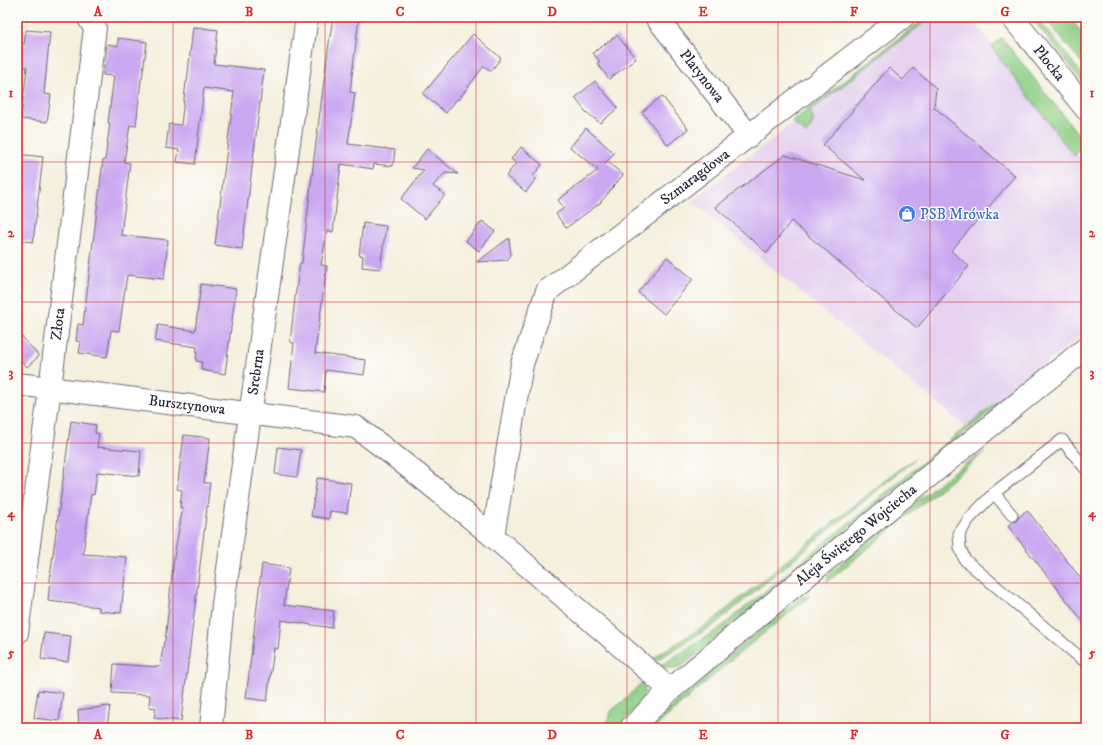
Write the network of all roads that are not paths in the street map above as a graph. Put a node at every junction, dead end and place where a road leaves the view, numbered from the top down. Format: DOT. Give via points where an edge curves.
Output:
graph roads {
  1 [pos="88,17"];
  2 [pos="307,17"];
  3 [pos="656,17"];
  4 [pos="903,17"];
  5 [pos="1012,17"];
  6 [pos="1086,109"];
  7 [pos="749,136"];
  8 [pos="1086,348"];
  9 [pos="17,384"];
  10 [pos="50,388"];
  11 [pos="250,412"];
  12 [pos="1086,470"];
  13 [pos="994,493"];
  14 [pos="1012,515"];
  15 [pos="493,536"];
  16 [pos="17,633"];
  17 [pos="1086,662"];
  18 [pos="670,690"];
  19 [pos="211,728"];
  20 [pos="631,728"];
  1 -- 10 [label="street, Złota" via="95,28"];
  2 -- 11 [label="street, Srebrna"];
  3 -- 7 [label="street, Platynowa"];
  4 -- 7 [label="street, Szmaragdowa"];
  5 -- 6 [label="street, Płocka"];
  7 -- 15 [label="street, Szmaragdowa" via="547,291 522,364"];
  8 -- 18 [label="street, Aleja Świętego Wojciecha"];
  9 -- 10 [label="street, Bursztynowa"];
  10 -- 11 [label="street, Bursztynowa"];
  10 -- 16 [label="street, Złota"];
  11 -- 15 [label="street, Bursztynowa" via="356,427"];
  11 -- 19 [label="street, Srebrna" via="223,604"];
  12 -- 13 [label="lane" via="1062,440"];
  13 -- 14 [label="lane"];
  13 -- 17 [label="lane" via="969,519 959,534 960,548 965,560"];
  15 -- 18 [label="street"];
  18 -- 20 [label="street, Aleja Świętego Wojciecha"];
}
